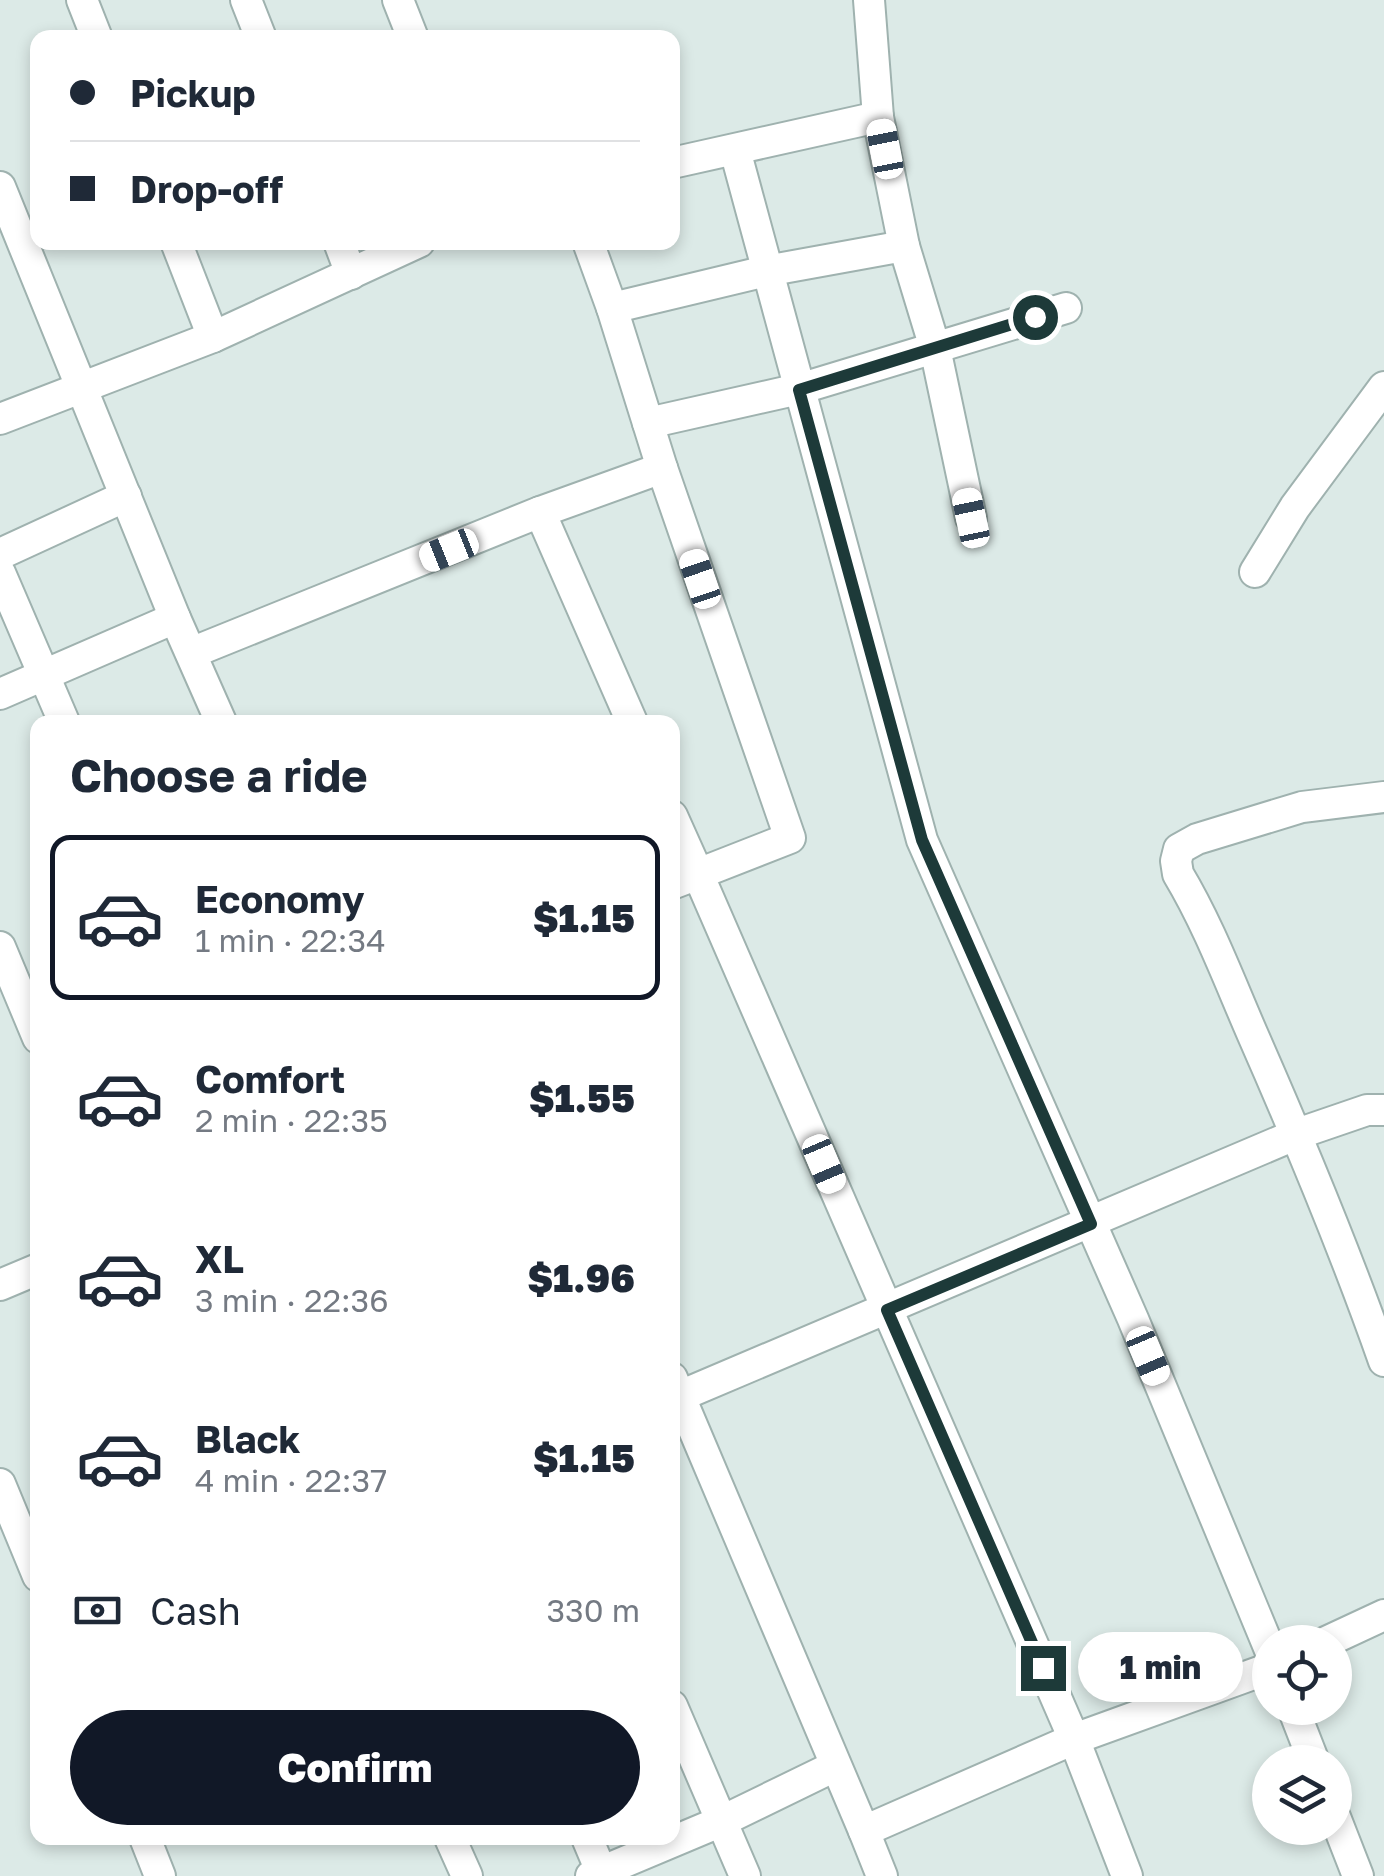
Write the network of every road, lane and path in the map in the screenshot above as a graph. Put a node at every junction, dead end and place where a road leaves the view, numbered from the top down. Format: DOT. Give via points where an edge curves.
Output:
graph roads {
  1 [pos="82,0"];
  2 [pos="246,0"];
  3 [pos="398,0"];
  4 [pos="870,0"];
  5 [pos="94,30"];
  6 [pos="258,30"];
  7 [pos="410,30"];
  8 [pos="878,117"];
  9 [pos="734,150"];
  10 [pos="680,161"];
  11 [pos="0,187"];
  12 [pos="904,246"];
  13 [pos="179,250"];
  14 [pos="342,250"];
  15 [pos="401,250"];
  16 [pos="591,250"];
  17 [pos="766,271"];
  18 [pos="351,274"];
  19 [pos="612,308"];
  20 [pos="1066,308"];
  21 [pos="213,337"];
  22 [pos="934,348"];
  23 [pos="83,387"];
  24 [pos="1384,388"];
  25 [pos="799,390"];
  26 [pos="0,419"];
  27 [pos="648,423"];
  28 [pos="662,468"];
  29 [pos="126,496"];
  30 [pos="540,512"];
  31 [pos="971,518"];
  32 [pos="0,554"];
  33 [pos="1255,572"];
  34 [pos="0,573"];
  35 [pos="175,618"];
  36 [pos="191,653"];
  37 [pos="44,676"];
  38 [pos="0,694"];
  39 [pos="61,715"];
  40 [pos="218,715"];
  41 [pos="629,715"];
  42 [pos="1384,797"];
  43 [pos="685,879"];
  44 [pos="0,947"];
  45 [pos="30,1019"];
  46 [pos="1384,1110"];
  47 [pos="1297,1134"];
  48 [pos="1091,1224"];
  49 [pos="30,1272"];
  50 [pos="0,1285"];
  51 [pos="887,1310"];
  52 [pos="1384,1361"];
  53 [pos="680,1386"];
  54 [pos="680,1396"];
  55 [pos="0,1484"];
  56 [pos="30,1557"];
  57 [pos="1384,1615"];
  58 [pos="1259,1625"];
  59 [pos="1352,1630"];
  60 [pos="1252,1675"];
  61 [pos="680,1724"];
  62 [pos="1074,1740"];
  63 [pos="836,1766"];
  64 [pos="722,1821"];
  65 [pos="864,1831"];
  66 [pos="680,1839"];
  67 [pos="147,1845"];
  68 [pos="453,1845"];
  69 [pos="589,1845"];
  70 [pos="667,1845"];
  71 [pos="1346,1845"];
  72 [pos="599,1875"];
  73 [pos="160,1876"];
  74 [pos="467,1876"];
  75 [pos="745,1876"];
  76 [pos="882,1876"];
  77 [pos="1126,1876"];
  78 [pos="1358,1876"];
  1 -- 5 [label="street"];
  2 -- 6 [label="street"];
  3 -- 7 [label="street"];
  4 -- 8 [label="street"];
  8 -- 9 [label="street"];
  8 -- 12 [label="street"];
  9 -- 10 [label="street"];
  9 -- 17 [label="street"];
  11 -- 23 [label="street"];
  12 -- 17 [label="street"];
  12 -- 22 [label="street"];
  13 -- 21 [label="street"];
  14 -- 18 [label="street"];
  15 -- 18 [label="street"];
  16 -- 19 [label="street"];
  17 -- 19 [label="street"];
  17 -- 25 [label="street"];
  18 -- 21 [label="street"];
  19 -- 27 [label="street"];
  20 -- 22 [label="street"];
  21 -- 23 [label="street"];
  22 -- 25 [label="street"];
  22 -- 31 [label="street"];
  23 -- 26 [label="street"];
  23 -- 29 [label="street"];
  24 -- 33 [label="street"];
  25 -- 27 [label="street"];
  25 -- 48 [label="street" via="922,840"];
  27 -- 28 [label="street"];
  28 -- 30 [label="street"];
  28 -- 43 [label="street" via="790,838"];
  29 -- 32 [label="street"];
  29 -- 35 [label="street"];
  30 -- 36 [label="street"];
  30 -- 41 [label="street"];
  34 -- 37 [label="street"];
  35 -- 36 [label="street"];
  35 -- 37 [label="street"];
  36 -- 40 [label="street"];
  37 -- 38 [label="street"];
  37 -- 39 [label="street"];
  42 -- 47 [label="street" via="1302,807 1197,839 1179,850 1176,861"];
  43 -- 51 [label="street"];
  44 -- 45 [label="street"];
  46 -- 47 [label="street"];
  47 -- 48 [label="street"];
  47 -- 52 [label="street"];
  48 -- 51 [label="street"];
  48 -- 58 [label="street"];
  49 -- 50 [label="street"];
  51 -- 53 [label="street"];
  51 -- 62 [label="street"];
  54 -- 63 [label="street"];
  55 -- 56 [label="street"];
  57 -- 59 [label="street"];
  60 -- 62 [label="street"];
  61 -- 64 [label="street"];
  62 -- 65 [label="street"];
  62 -- 77 [label="street"];
  63 -- 64 [label="street"];
  63 -- 65 [label="street"];
  64 -- 66 [label="street"];
  64 -- 75 [label="street"];
  65 -- 76 [label="street"];
  67 -- 73 [label="street"];
  68 -- 74 [label="street"];
  69 -- 72 [label="street"];
  70 -- 72 [label="street"];
  71 -- 78 [label="street"];
}
